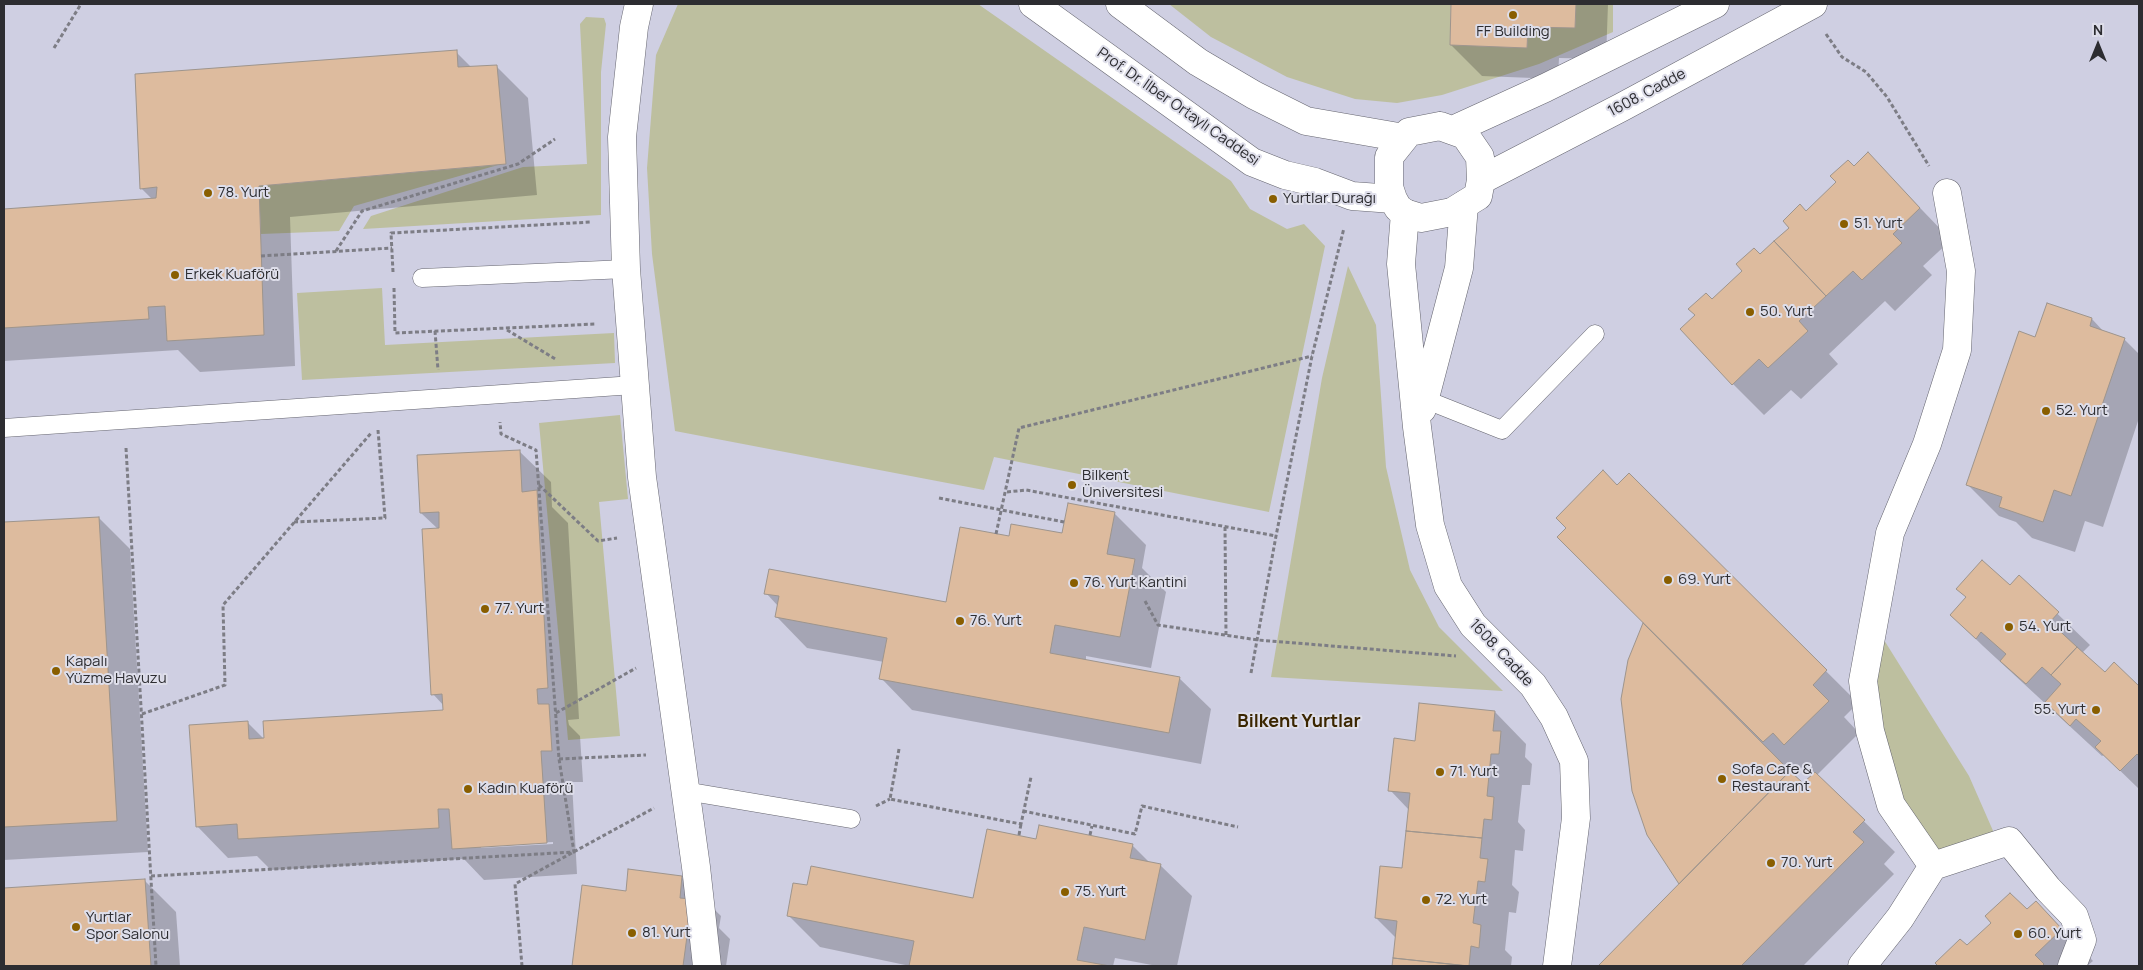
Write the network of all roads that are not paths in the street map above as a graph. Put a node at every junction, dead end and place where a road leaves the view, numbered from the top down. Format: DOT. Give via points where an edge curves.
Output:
graph roads {
  1 [pos="639,4"];
  2 [pos="1033,4"];
  3 [pos="1120,4"];
  4 [pos="1714,4"];
  5 [pos="1813,4"];
  6 [pos="1454,130"];
  7 [pos="1404,138"];
  8 [pos="1481,180"];
  9 [pos="1947,193"];
  10 [pos="1464,205"];
  11 [pos="1399,206"];
  12 [pos="626,269"];
  13 [pos="422,278"];
  14 [pos="1595,334"];
  15 [pos="634,384"];
  16 [pos="1424,399"];
  17 [pos="1417,427"];
  18 [pos="4,428"];
  19 [pos="685,791"];
  20 [pos="851,819"];
  21 [pos="1933,866"];
  22 [pos="706,966"];
  23 [pos="1557,966"];
  24 [pos="1862,966"];
  25 [pos="2072,966"];
  1 -- 12 [label="street" via="622,137"];
  2 -- 11 [label="street, Prof. Dr. İlber Ortaylı Caddesi" via="1252,162 1352,196"];
  3 -- 7 [label="street" via="1198,62 1254,96 1306,120"];
  4 -- 6 [label="street, 1608. Cadde"];
  5 -- 8 [label="street, 1608. Cadde"];
  6 -- 7 [label="street, 1608. Cadde" via="1440,126 1409,132"];
  6 -- 8 [label="street" via="1465,135 1480,157"];
  7 -- 11 [label="street, 1608. Cadde" via="1389,157 1389,187"];
  8 -- 10 [label="street" via="1478,196"];
  9 -- 21 [label="street" via="1961,271 1957,350 1927,444 1890,533 1863,681 1870,731 1891,805"];
  10 -- 11 [label="street" via="1452,212 1421,218"];
  10 -- 16 [label="street, 1608. Cadde" via="1459,268"];
  11 -- 17 [label="street, 1608. Cadde" via="1401,264"];
  12 -- 13 [label="lane"];
  12 -- 15 [label="street"];
  14 -- 16 [label="lane" via="1502,430"];
  15 -- 18 [label="lane"];
  15 -- 19 [label="street" via="642,477"];
  16 -- 17 [label="street, 1608. Cadde"];
  17 -- 23 [label="street, 1608. Cadde" via="1430,525 1448,586 1473,625 1533,685 1554,717 1574,761 1576,818"];
  19 -- 20 [label="lane"];
  19 -- 22 [label="street"];
  21 -- 24 [label="street" via="1900,918"];
  21 -- 25 [label="street" via="2009,841 2048,890 2074,916 2082,940"];
}
